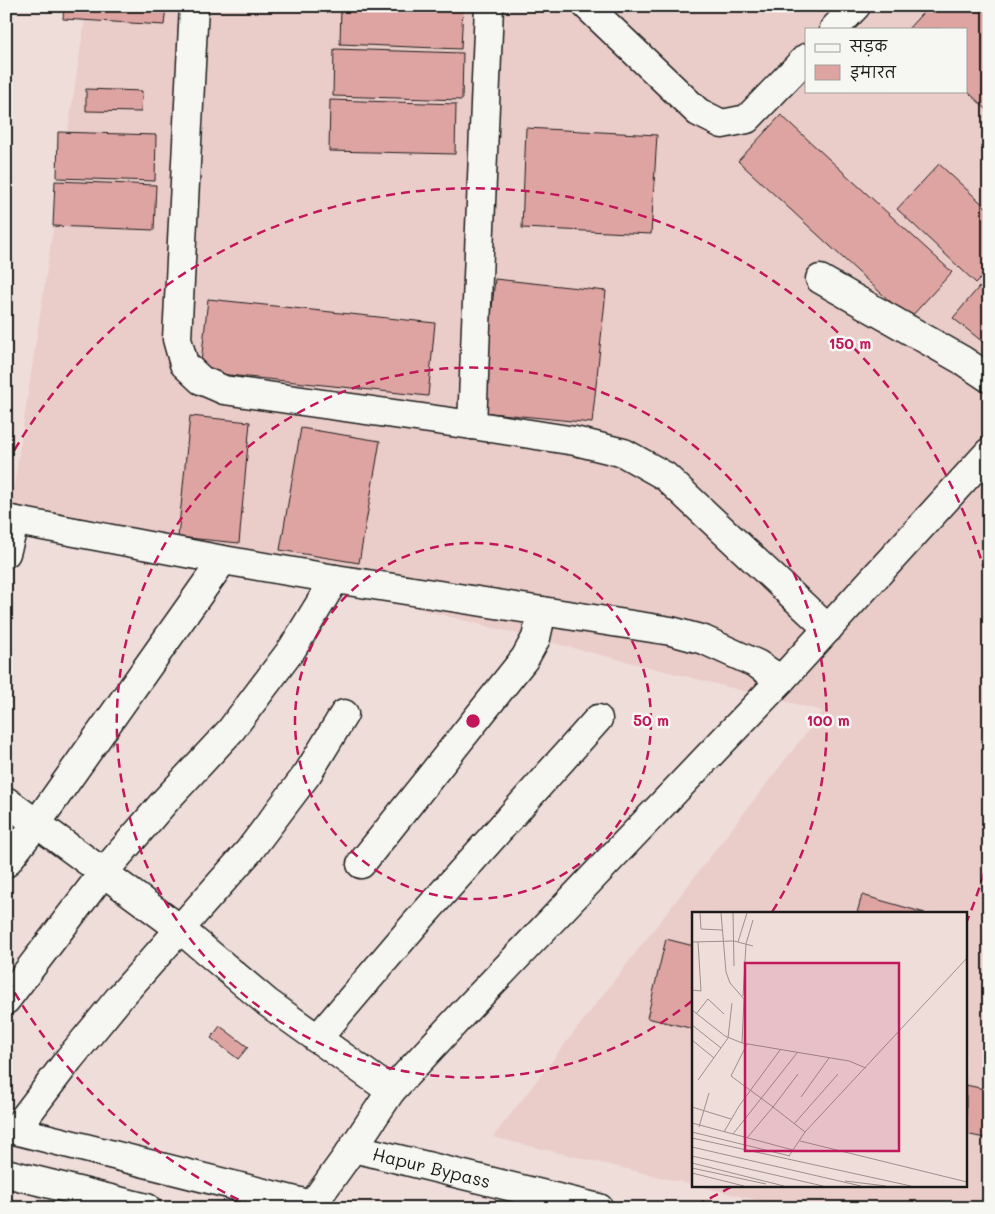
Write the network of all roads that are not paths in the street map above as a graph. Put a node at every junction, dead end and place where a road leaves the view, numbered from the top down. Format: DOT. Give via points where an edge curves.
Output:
graph roads {
  1 [pos="194,6"];
  2 [pos="489,6"];
  3 [pos="587,6"];
  4 [pos="856,6"];
  5 [pos="835,28"];
  6 [pos="805,59"];
  7 [pos="820,280"];
  8 [pos="989,378"];
  9 [pos="472,425"];
  10 [pos="989,452"];
  11 [pos="11,520"];
  12 [pos="6,553"];
  13 [pos="223,560"];
  14 [pos="335,579"];
  15 [pos="542,611"];
  16 [pos="828,629"];
  17 [pos="781,680"];
  18 [pos="344,714"];
  19 [pos="598,719"];
  20 [pos="6,801"];
  21 [pos="37,823"];
  22 [pos="6,863"];
  23 [pos="361,864"];
  24 [pos="103,873"];
  25 [pos="180,929"];
  26 [pos="6,1000"];
  27 [pos="317,1039"];
  28 [pos="391,1091"];
  29 [pos="11,1129"];
  30 [pos="353,1148"];
  31 [pos="6,1173"];
  32 [pos="311,1207"];
  33 [pos="147,1208"];
  34 [pos="600,1208"];
  1 -- 9 [label="street" via="177,339 184,364 201,380 224,390"];
  2 -- 9 [label="street"];
  3 -- 6 [label="street" via="698,112 722,124 747,119"];
  4 -- 5 [label="street"];
  7 -- 8 [label="street"];
  9 -- 16 [label="street" via="575,441 624,453 665,476"];
  10 -- 16 [label="street"];
  11 -- 12 [label="street"];
  11 -- 13 [label="street"];
  13 -- 14 [label="street"];
  13 -- 21 [label="street"];
  14 -- 15 [label="street"];
  14 -- 24 [label="street" via="292,649 231,730"];
  15 -- 17 [label="street" via="671,631 704,640 757,664"];
  15 -- 23 [label="street" via="536,638 526,658"];
  16 -- 17 [label="street"];
  17 -- 28 [label="street"];
  18 -- 25 [label="street" via="308,773 249,850"];
  19 -- 27 [label="street"];
  20 -- 21 [label="street"];
  21 -- 22 [label="street"];
  21 -- 24 [label="street"];
  24 -- 25 [label="street"];
  24 -- 26 [label="street"];
  25 -- 27 [label="street" via="268,1003"];
  25 -- 29 [label="street"];
  27 -- 28 [label="street"];
  28 -- 30 [label="street"];
  29 -- 32 [label="street"];
  30 -- 32 [label="street"];
  30 -- 34 [label="street, Hapur Bypass"];
  31 -- 33 [label="street"];
}
